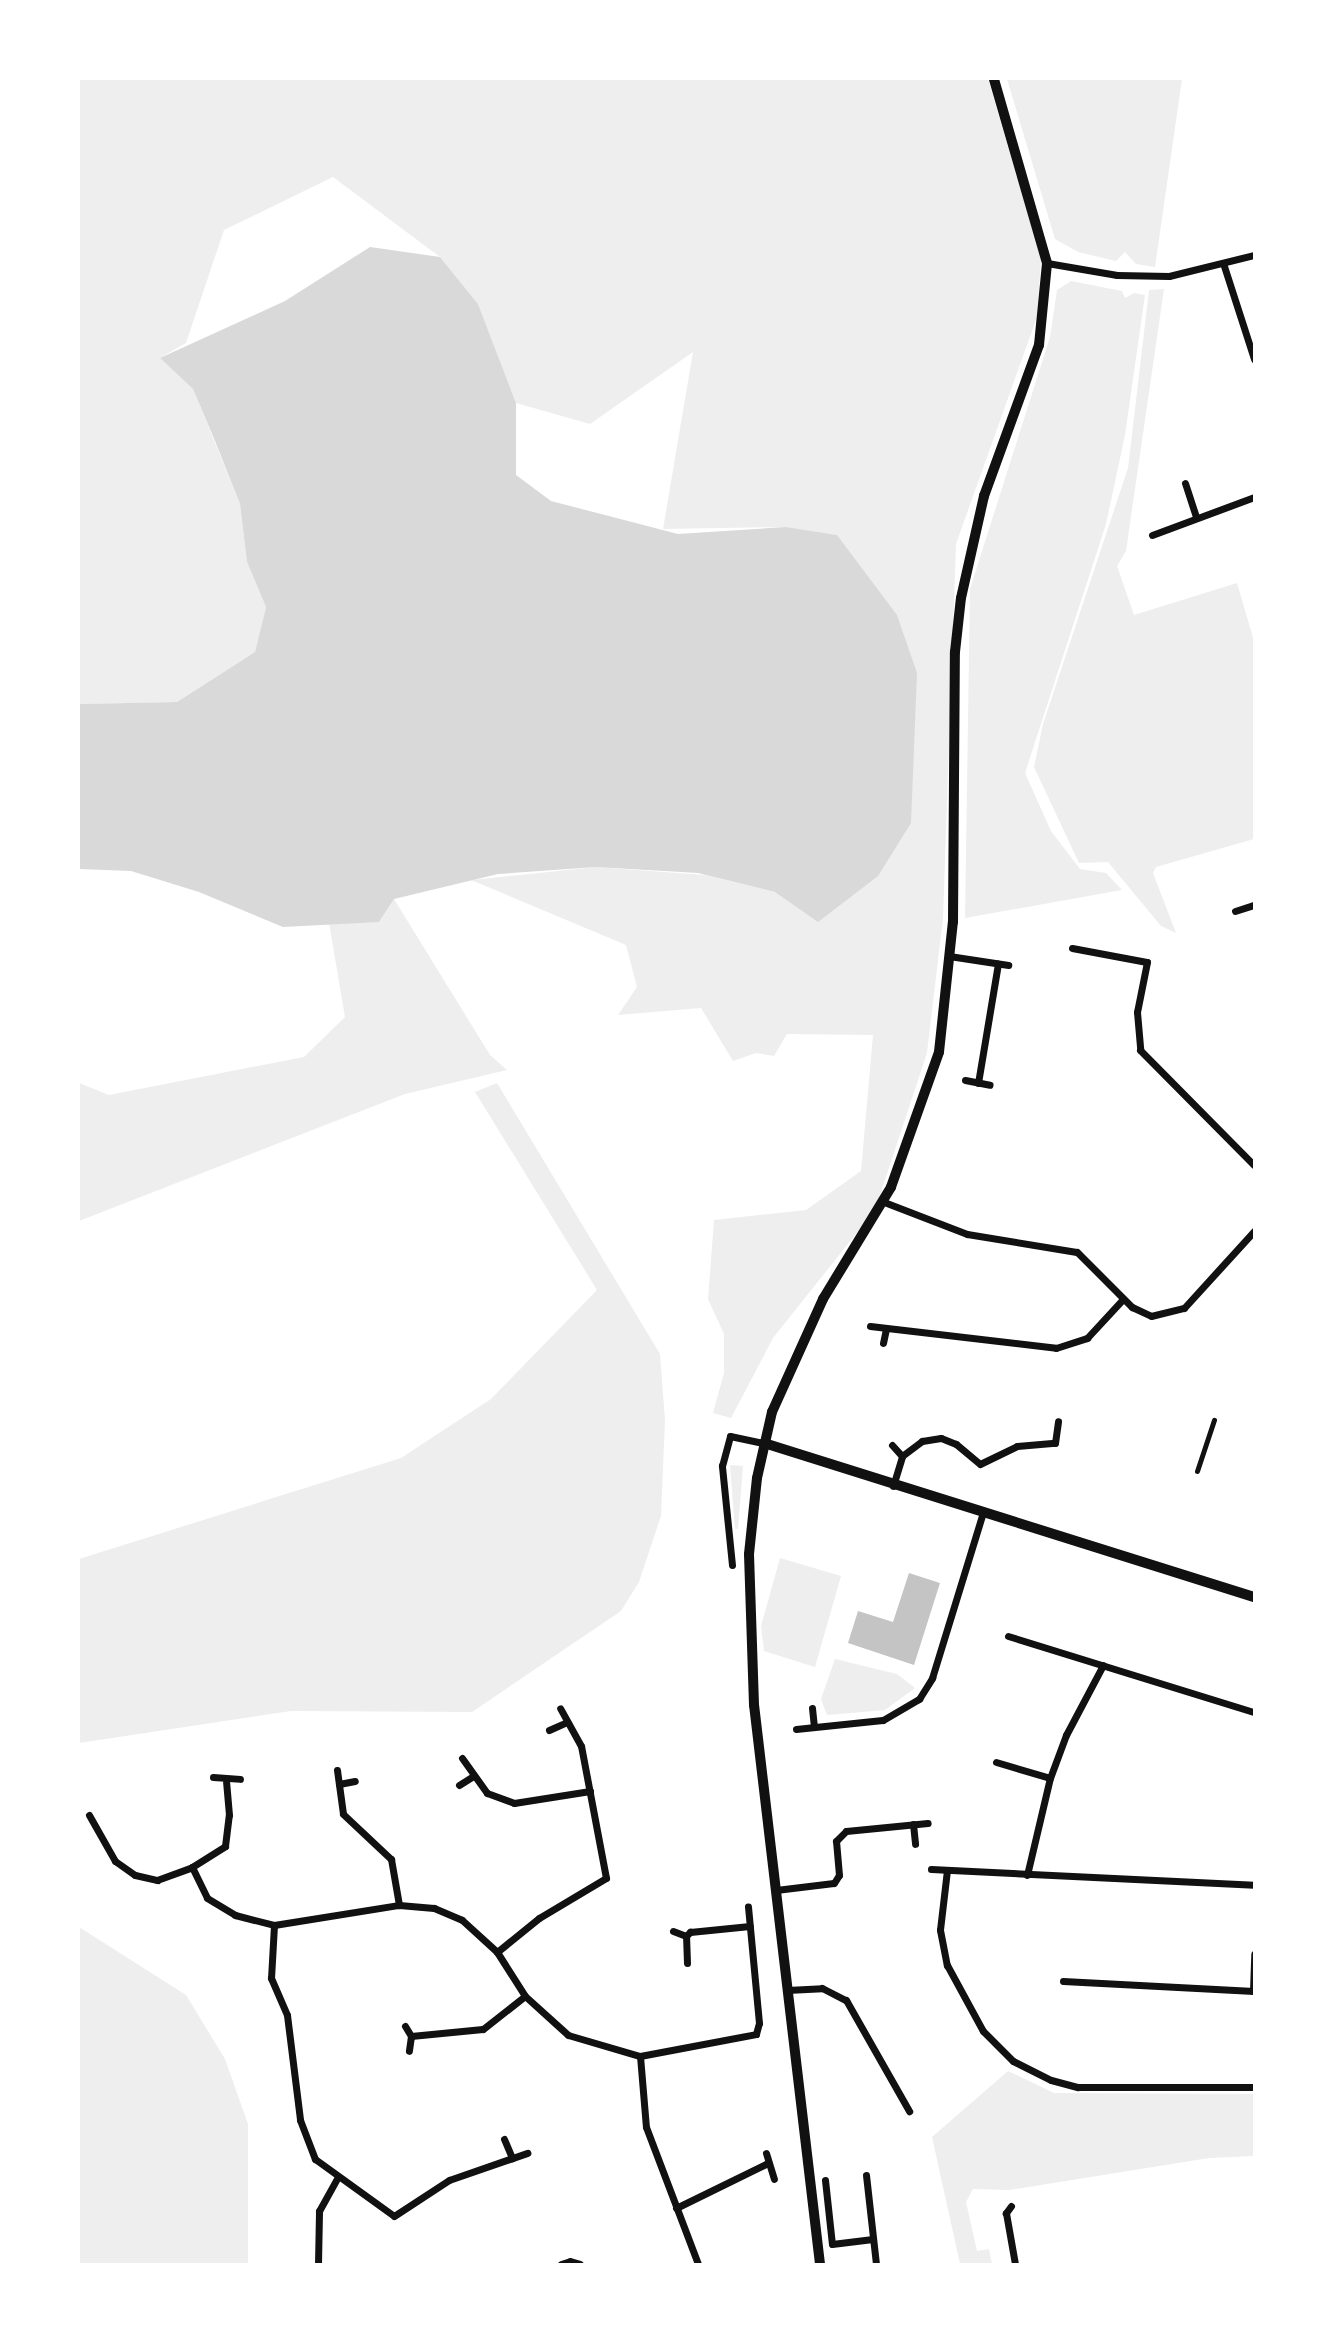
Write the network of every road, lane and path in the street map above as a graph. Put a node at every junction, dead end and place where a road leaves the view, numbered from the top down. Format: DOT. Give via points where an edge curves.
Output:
graph roads {
  1 [pos="994,79"];
  2 [pos="1254,255"];
  3 [pos="1047,263"];
  4 [pos="1224,266"];
  5 [pos="1254,359"];
  6 [pos="1185,483"];
  7 [pos="1254,497"];
  8 [pos="1196,517"];
  9 [pos="1152,534"];
  10 [pos="1254,905"];
  11 [pos="1235,911"];
  12 [pos="1072,948"];
  13 [pos="949,956"];
  14 [pos="998,964"];
  15 [pos="1007,965"];
  16 [pos="965,1080"];
  17 [pos="978,1083"];
  18 [pos="990,1085"];
  19 [pos="1254,1165"];
  20 [pos="884,1202"];
  21 [pos="1254,1231"];
  22 [pos="1123,1299"];
  23 [pos="870,1326"];
  24 [pos="886,1329"];
  25 [pos="883,1343"];
  26 [pos="1214,1420"];
  27 [pos="1058,1421"];
  28 [pos="764,1443"];
  29 [pos="892,1445"];
  30 [pos="902,1456"];
  31 [pos="1197,1471"];
  32 [pos="893,1486"];
  33 [pos="982,1515"];
  34 [pos="732,1565"];
  35 [pos="1254,1597"];
  36 [pos="1008,1636"];
  37 [pos="1103,1665"];
  38 [pos="560,1708"];
  39 [pos="813,1708"];
  40 [pos="1254,1713"];
  41 [pos="567,1722"];
  42 [pos="814,1726"];
  43 [pos="796,1729"];
  44 [pos="550,1730"];
  45 [pos="462,1758"];
  46 [pos="996,1762"];
  47 [pos="337,1770"];
  48 [pos="213,1777"];
  49 [pos="472,1777"];
  50 [pos="1050,1777"];
  51 [pos="240,1779"];
  52 [pos="226,1782"];
  53 [pos="355,1782"];
  54 [pos="339,1784"];
  55 [pos="459,1785"];
  56 [pos="590,1791"];
  57 [pos="89,1815"];
  58 [pos="928,1823"];
  59 [pos="913,1824"];
  60 [pos="915,1844"];
  61 [pos="192,1867"];
  62 [pos="930,1869"];
  63 [pos="947,1870"];
  64 [pos="1027,1875"];
  65 [pos="1254,1885"];
  66 [pos="776,1890"];
  67 [pos="399,1905"];
  68 [pos="748,1908"];
  69 [pos="274,1925"];
  70 [pos="750,1926"];
  71 [pos="673,1931"];
  72 [pos="686,1936"];
  73 [pos="497,1952"];
  74 [pos="1254,1954"];
  75 [pos="687,1963"];
  76 [pos="1063,1981"];
  77 [pos="787,1990"];
  78 [pos="1253,1991"];
  79 [pos="526,1996"];
  80 [pos="405,2026"];
  81 [pos="411,2036"];
  82 [pos="409,2051"];
  83 [pos="640,2056"];
  84 [pos="1254,2087"];
  85 [pos="909,2111"];
  86 [pos="505,2139"];
  87 [pos="527,2152"];
  88 [pos="766,2153"];
  89 [pos="512,2158"];
  90 [pos="766,2164"];
  91 [pos="866,2175"];
  92 [pos="337,2179"];
  93 [pos="774,2179"];
  94 [pos="825,2180"];
  95 [pos="1011,2206"];
  96 [pos="677,2208"];
  97 [pos="873,2239"];
  98 [pos="318,2264"];
  99 [pos="561,2264"];
  100 [pos="580,2264"];
  101 [pos="698,2264"];
  102 [pos="820,2264"];
  103 [pos="865,2264"];
  104 [pos="876,2264"];
  105 [pos="1015,2264"];
  1 -- 3 [label="street"];
  2 -- 4 [label="street"];
  3 -- 4 [label="street" via="1158,277"];
  3 -- 13 [label="street" via="1039,345 984,496 961,598 955,652"];
  4 -- 5 [label="street"];
  6 -- 8 [label="street"];
  7 -- 8 [label="street"];
  8 -- 9 [label="street"];
  10 -- 11 [label="street"];
  12 -- 19 [label="street" via="1147,962 1137,1012 1140,1050"];
  13 -- 14 [label="street"];
  13 -- 20 [label="street" via="939,1052"];
  14 -- 15 [label="street"];
  14 -- 17 [label="street"];
  16 -- 17 [label="street"];
  17 -- 18 [label="street"];
  20 -- 22 [label="street" via="967,1234 1077,1252"];
  20 -- 28 [label="street" via="801,1343"];
  21 -- 22 [label="street" via="1184,1308 1151,1316"];
  22 -- 24 [label="street" via="1087,1338 1056,1348"];
  23 -- 24 [label="street"];
  24 -- 25 [label="street"];
  26 -- 31 [label="street"];
  27 -- 30 [label="street" via="1055,1443 1017,1446 980,1464 956,1444 940,1438 922,1441"];
  28 -- 32 [label="street"];
  28 -- 34 [label="street" via="730,1436 722,1466"];
  28 -- 66 [label="street" via="749,1554 750,1643"];
  29 -- 30 [label="street"];
  30 -- 32 [label="street"];
  32 -- 33 [label="street"];
  33 -- 35 [label="street"];
  33 -- 42 [label="street" via="932,1678 919,1699 883,1720"];
  36 -- 37 [label="street"];
  37 -- 40 [label="street"];
  37 -- 50 [label="street" via="1066,1735"];
  38 -- 41 [label="street"];
  39 -- 42 [label="street"];
  41 -- 44 [label="street"];
  41 -- 56 [label="street" via="580,1746"];
  42 -- 43 [label="street"];
  45 -- 49 [label="street"];
  46 -- 50 [label="street"];
  47 -- 54 [label="street"];
  48 -- 52 [label="street"];
  49 -- 55 [label="street"];
  49 -- 56 [label="street" via="487,1793 514,1803"];
  50 -- 64 [label="street"];
  51 -- 52 [label="street"];
  52 -- 61 [label="street" via="229,1815 225,1846"];
  53 -- 54 [label="street"];
  54 -- 67 [label="street" via="343,1814 391,1859"];
  56 -- 73 [label="street" via="606,1878 539,1918"];
  57 -- 61 [label="street" via="115,1861 135,1875 158,1880"];
  58 -- 59 [label="street"];
  59 -- 60 [label="street"];
  59 -- 66 [label="street" via="842,1833 836,1841 839,1875 834,1883"];
  61 -- 69 [label="street" via="207,1898 235,1915"];
  62 -- 63 [label="street"];
  63 -- 64 [label="street"];
  63 -- 84 [label="street" via="940,1930 947,1965 975,2020 1013,2061 1044,2078 1078,2087"];
  64 -- 65 [label="street"];
  66 -- 77 [label="street"];
  67 -- 69 [label="street"];
  67 -- 73 [label="street" via="434,1908 462,1920"];
  68 -- 70 [label="street"];
  69 -- 92 [label="street" via="271,1978 288,2015 305,2141 315,2160"];
  70 -- 72 [label="street"];
  70 -- 83 [label="street" via="760,2023 756,2034"];
  71 -- 72 [label="street"];
  72 -- 75 [label="street"];
  73 -- 79 [label="street"];
  74 -- 78 [label="street"];
  76 -- 78 [label="street"];
  77 -- 85 [label="street" via="822,1988 846,2000"];
  77 -- 102 [label="street"];
  79 -- 81 [label="street" via="482,2029"];
  79 -- 83 [label="street" via="568,2035"];
  80 -- 81 [label="street"];
  81 -- 82 [label="street"];
  83 -- 96 [label="street" via="646,2127"];
  86 -- 89 [label="street"];
  87 -- 89 [label="street"];
  88 -- 90 [label="street"];
  89 -- 92 [label="street" via="449,2180 394,2216"];
  90 -- 93 [label="street"];
  90 -- 96 [label="street"];
  91 -- 97 [label="street"];
  92 -- 98 [label="street" via="319,2211"];
  94 -- 97 [label="street" via="832,2244"];
  95 -- 105 [label="street" via="1006,2213"];
  96 -- 101 [label="street"];
  97 -- 104 [label="street"];
  99 -- 100 [label="street" via="570,2260"];
  103 -- 104 [label="street"];
}
